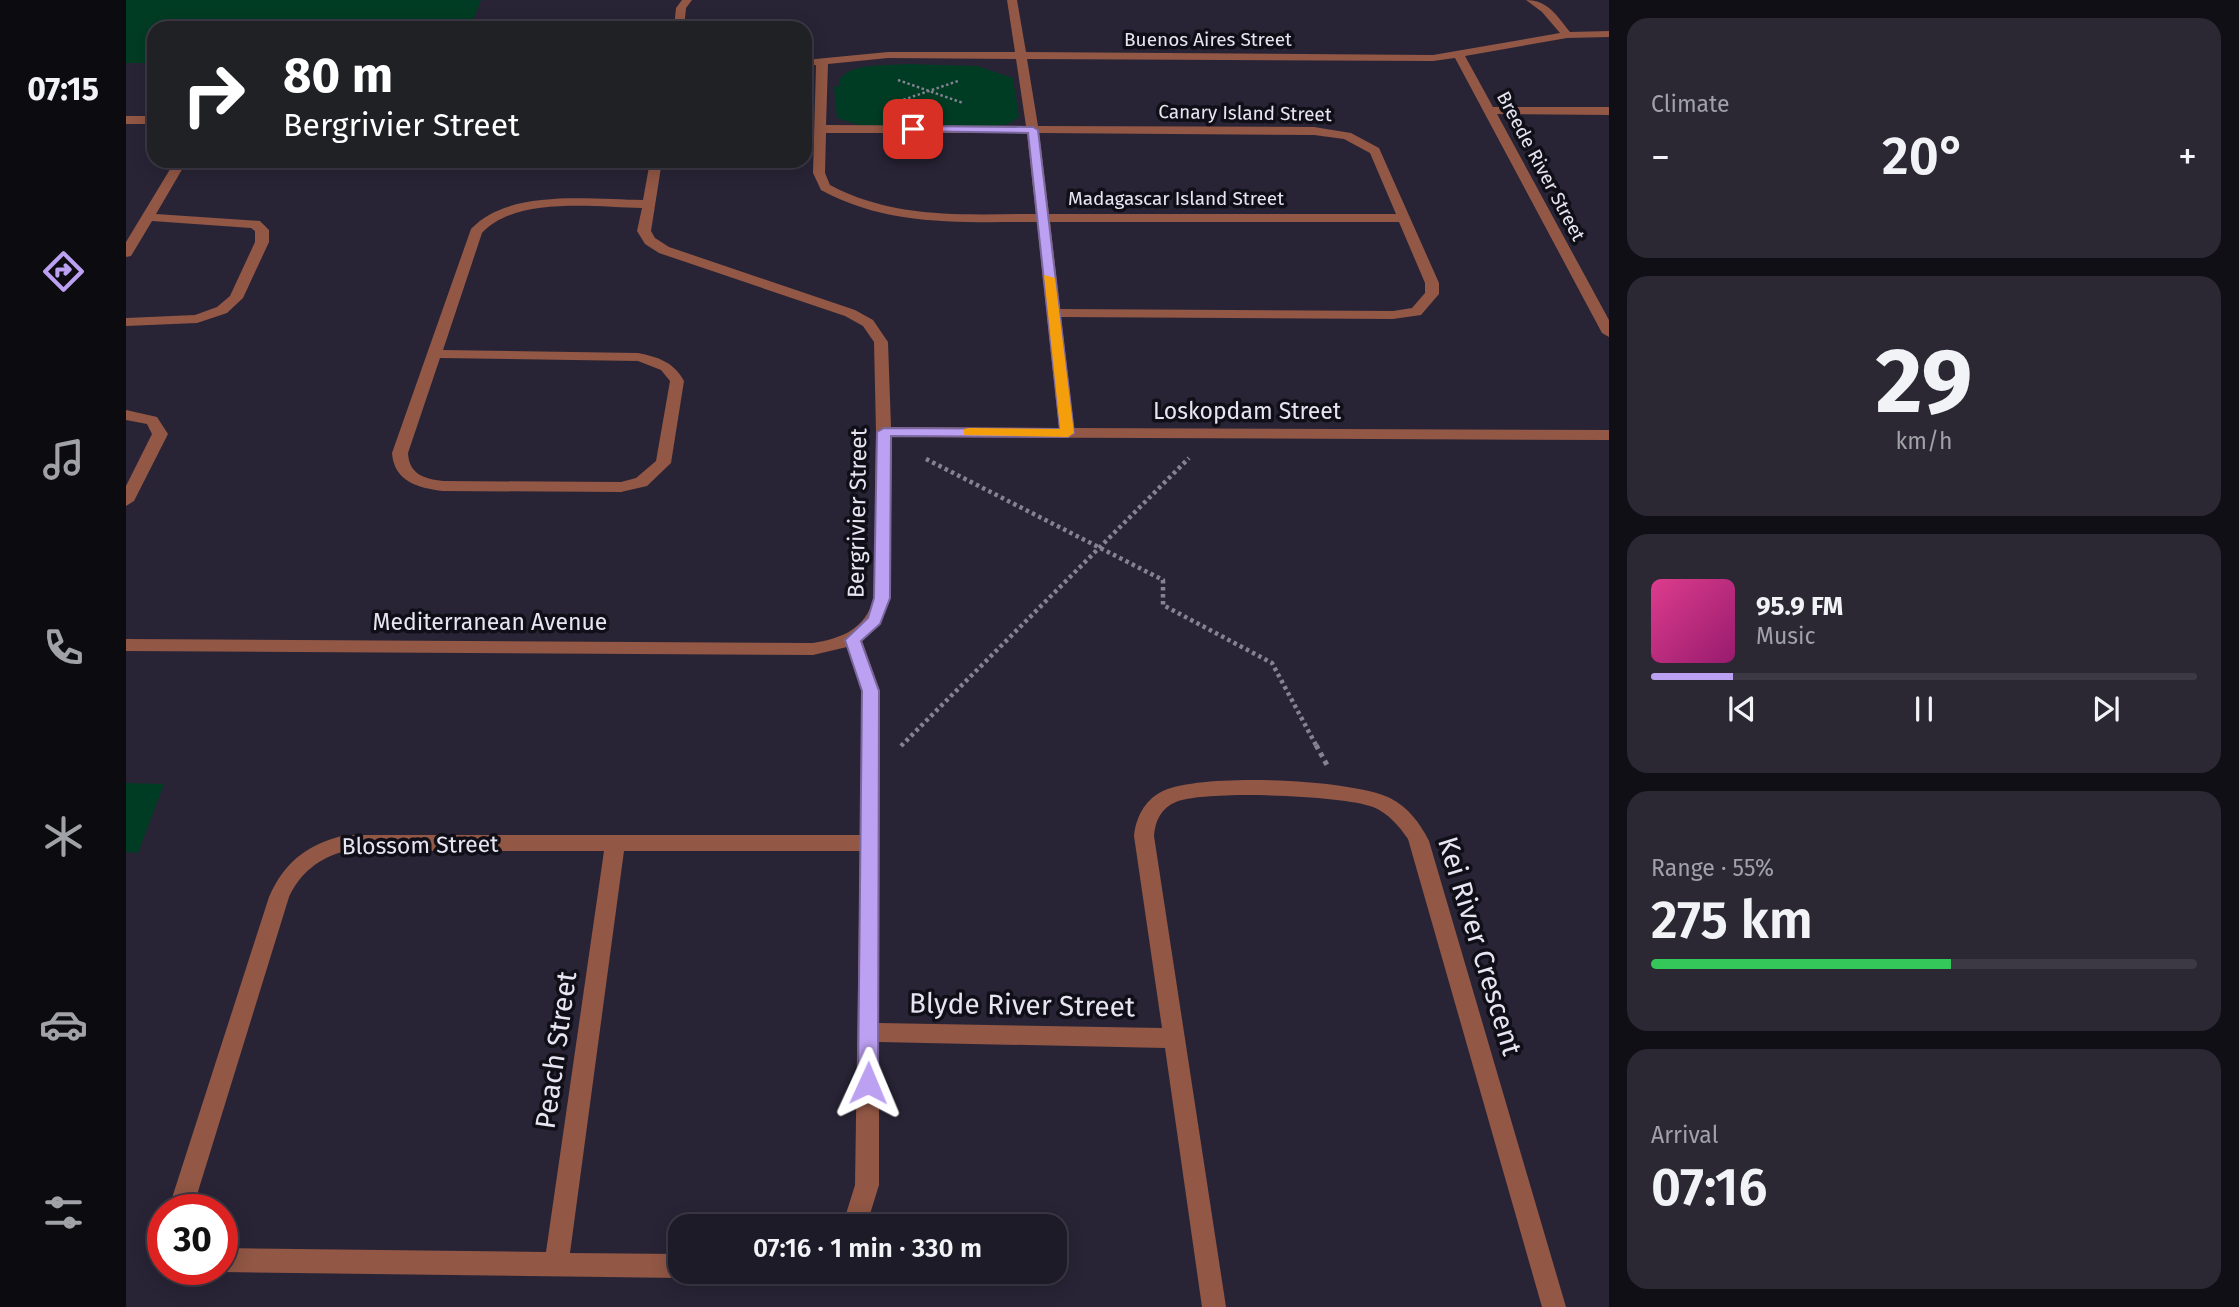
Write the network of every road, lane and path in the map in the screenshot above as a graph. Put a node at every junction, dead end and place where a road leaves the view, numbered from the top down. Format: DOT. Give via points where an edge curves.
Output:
graph roads {
  1 [pos="687,0"];
  2 [pos="1012,0"];
  3 [pos="1531,0"];
  4 [pos="680,21"];
  5 [pos="1609,34"];
  6 [pos="1567,35"];
  7 [pos="1019,55"];
  8 [pos="1459,55"];
  9 [pos="853,60"];
  10 [pos="812,63"];
  11 [pos="822,64"];
  12 [pos="966,78"];
  13 [pos="928,91"];
  14 [pos="891,104"];
  15 [pos="963,104"];
  16 [pos="1489,110"];
  17 [pos="1609,111"];
  18 [pos="126,120"];
  19 [pos="147,120"];
  20 [pos="819,129"];
  21 [pos="1033,130"];
  22 [pos="177,168"];
  23 [pos="655,168"];
  24 [pos="649,204"];
  25 [pos="148,217"];
  26 [pos="1041,217"];
  27 [pos="1404,218"];
  28 [pos="126,253"];
  29 [pos="1053,313"];
  30 [pos="1604,315"];
  31 [pos="126,322"];
  32 [pos="1609,332"];
  33 [pos="435,354"];
  34 [pos="126,415"];
  35 [pos="884,432"];
  36 [pos="915,432"];
  37 [pos="1068,433"];
  38 [pos="1190,433"];
  39 [pos="1609,435"];
  40 [pos="126,501"];
  41 [pos="1100,548"];
  42 [pos="853,640"];
  43 [pos="126,645"];
  44 [pos="870,764"];
  45 [pos="1343,793"];
  46 [pos="870,843"];
  47 [pos="615,844"];
  48 [pos="868,1032"];
  49 [pos="1174,1038"];
  50 [pos="185,1194"];
  51 [pos="859,1214"];
  52 [pos="238,1261"];
  53 [pos="556,1264"];
  54 [pos="668,1266"];
  55 [pos="1214,1307"];
  56 [pos="1555,1307"];
  1 -- 4 [label="street"];
  2 -- 7 [label="street"];
  3 -- 6 [label="street"];
  5 -- 6 [label="street, Buenos Aires Street"];
  6 -- 8 [label="street, Buenos Aires Street"];
  7 -- 8 [label="street, Buenos Aires Street"];
  7 -- 9 [label="street, Buenos Aires Street" via="888,55"];
  7 -- 21 [label="street"];
  8 -- 16 [label="street, Breede River Street"];
  9 -- 11 [label="street, Buenos Aires Street"];
  9 -- 13 [label="path"];
  10 -- 11 [label="street, Buenos Aires Street"];
  11 -- 20 [label="street, Madagascar Island Street"];
  12 -- 13 [label="path"];
  13 -- 14 [label="path"];
  13 -- 15 [label="path"];
  16 -- 17 [label="street"];
  16 -- 30 [label="street, Breede River Street"];
  18 -- 19 [label="street"];
  20 -- 21 [label="street, Canary Island Street"];
  20 -- 26 [label="street, Madagascar Island Street" via="819,173 824,187 856,202 912,218"];
  21 -- 26 [label="street"];
  21 -- 27 [label="street, Canary Island Street" via="1332,132 1375,151"];
  22 -- 25 [label="street"];
  23 -- 24 [label="street, Bergrivier Street"];
  24 -- 33 [label="street" via="520,206 485,219"];
  24 -- 35 [label="street, Bergrivier Street" via="644,231 656,246 868,323 881,342"];
  25 -- 28 [label="street"];
  25 -- 31 [label="street" via="255,224 262,230 261,242 236,298 222,310 197,319"];
  26 -- 27 [label="street, Madagascar Island Street"];
  26 -- 29 [label="street"];
  27 -- 29 [label="street, Canary Island Street" via="1432,283 1428,303 1416,312"];
  29 -- 37 [label="street"];
  30 -- 32 [label="street, Breede River Street"];
  33 -- 33 [label="street" via="400,453 402,468 417,481 443,486 621,487 650,477 663,463 677,381 659,362 638,357"];
  34 -- 40 [label="street" via="149,419 160,434"];
  35 -- 36 [label="street, Loskopdam Street"];
  35 -- 42 [label="street, Bergrivier Street" via="882,598 874,620"];
  36 -- 37 [label="street, Loskopdam Street"];
  36 -- 41 [label="path" via="921,456"];
  37 -- 38 [label="street, Loskopdam Street"];
  38 -- 39 [label="street, Loskopdam Street"];
  38 -- 41 [label="path" via="1196,451"];
  41 -- 44 [label="path" via="899,747"];
  41 -- 45 [label="path" via="1163,580 1163,605 1272,663"];
  42 -- 43 [label="street, Mediterranean Avenue" via="813,649"];
  42 -- 44 [label="street" via="870,691"];
  44 -- 46 [label="street"];
  45 -- 49 [label="street, Kei River Crescent" via="1185,791 1172,794 1151,811 1144,836"];
  45 -- 56 [label="street, Kei River Crescent" via="1388,806 1402,815 1419,841"];
  46 -- 47 [label="street, Blossom Street"];
  46 -- 48 [label="street"];
  47 -- 50 [label="street, Blossom Street" via="345,843 319,851 294,869 279,897"];
  47 -- 53 [label="street, Peach Street"];
  48 -- 49 [label="street, Blyde River Street"];
  48 -- 51 [label="street" via="867,1185"];
  49 -- 55 [label="street, Kei River Crescent"];
  52 -- 53 [label="street"];
  53 -- 54 [label="street"];
}
